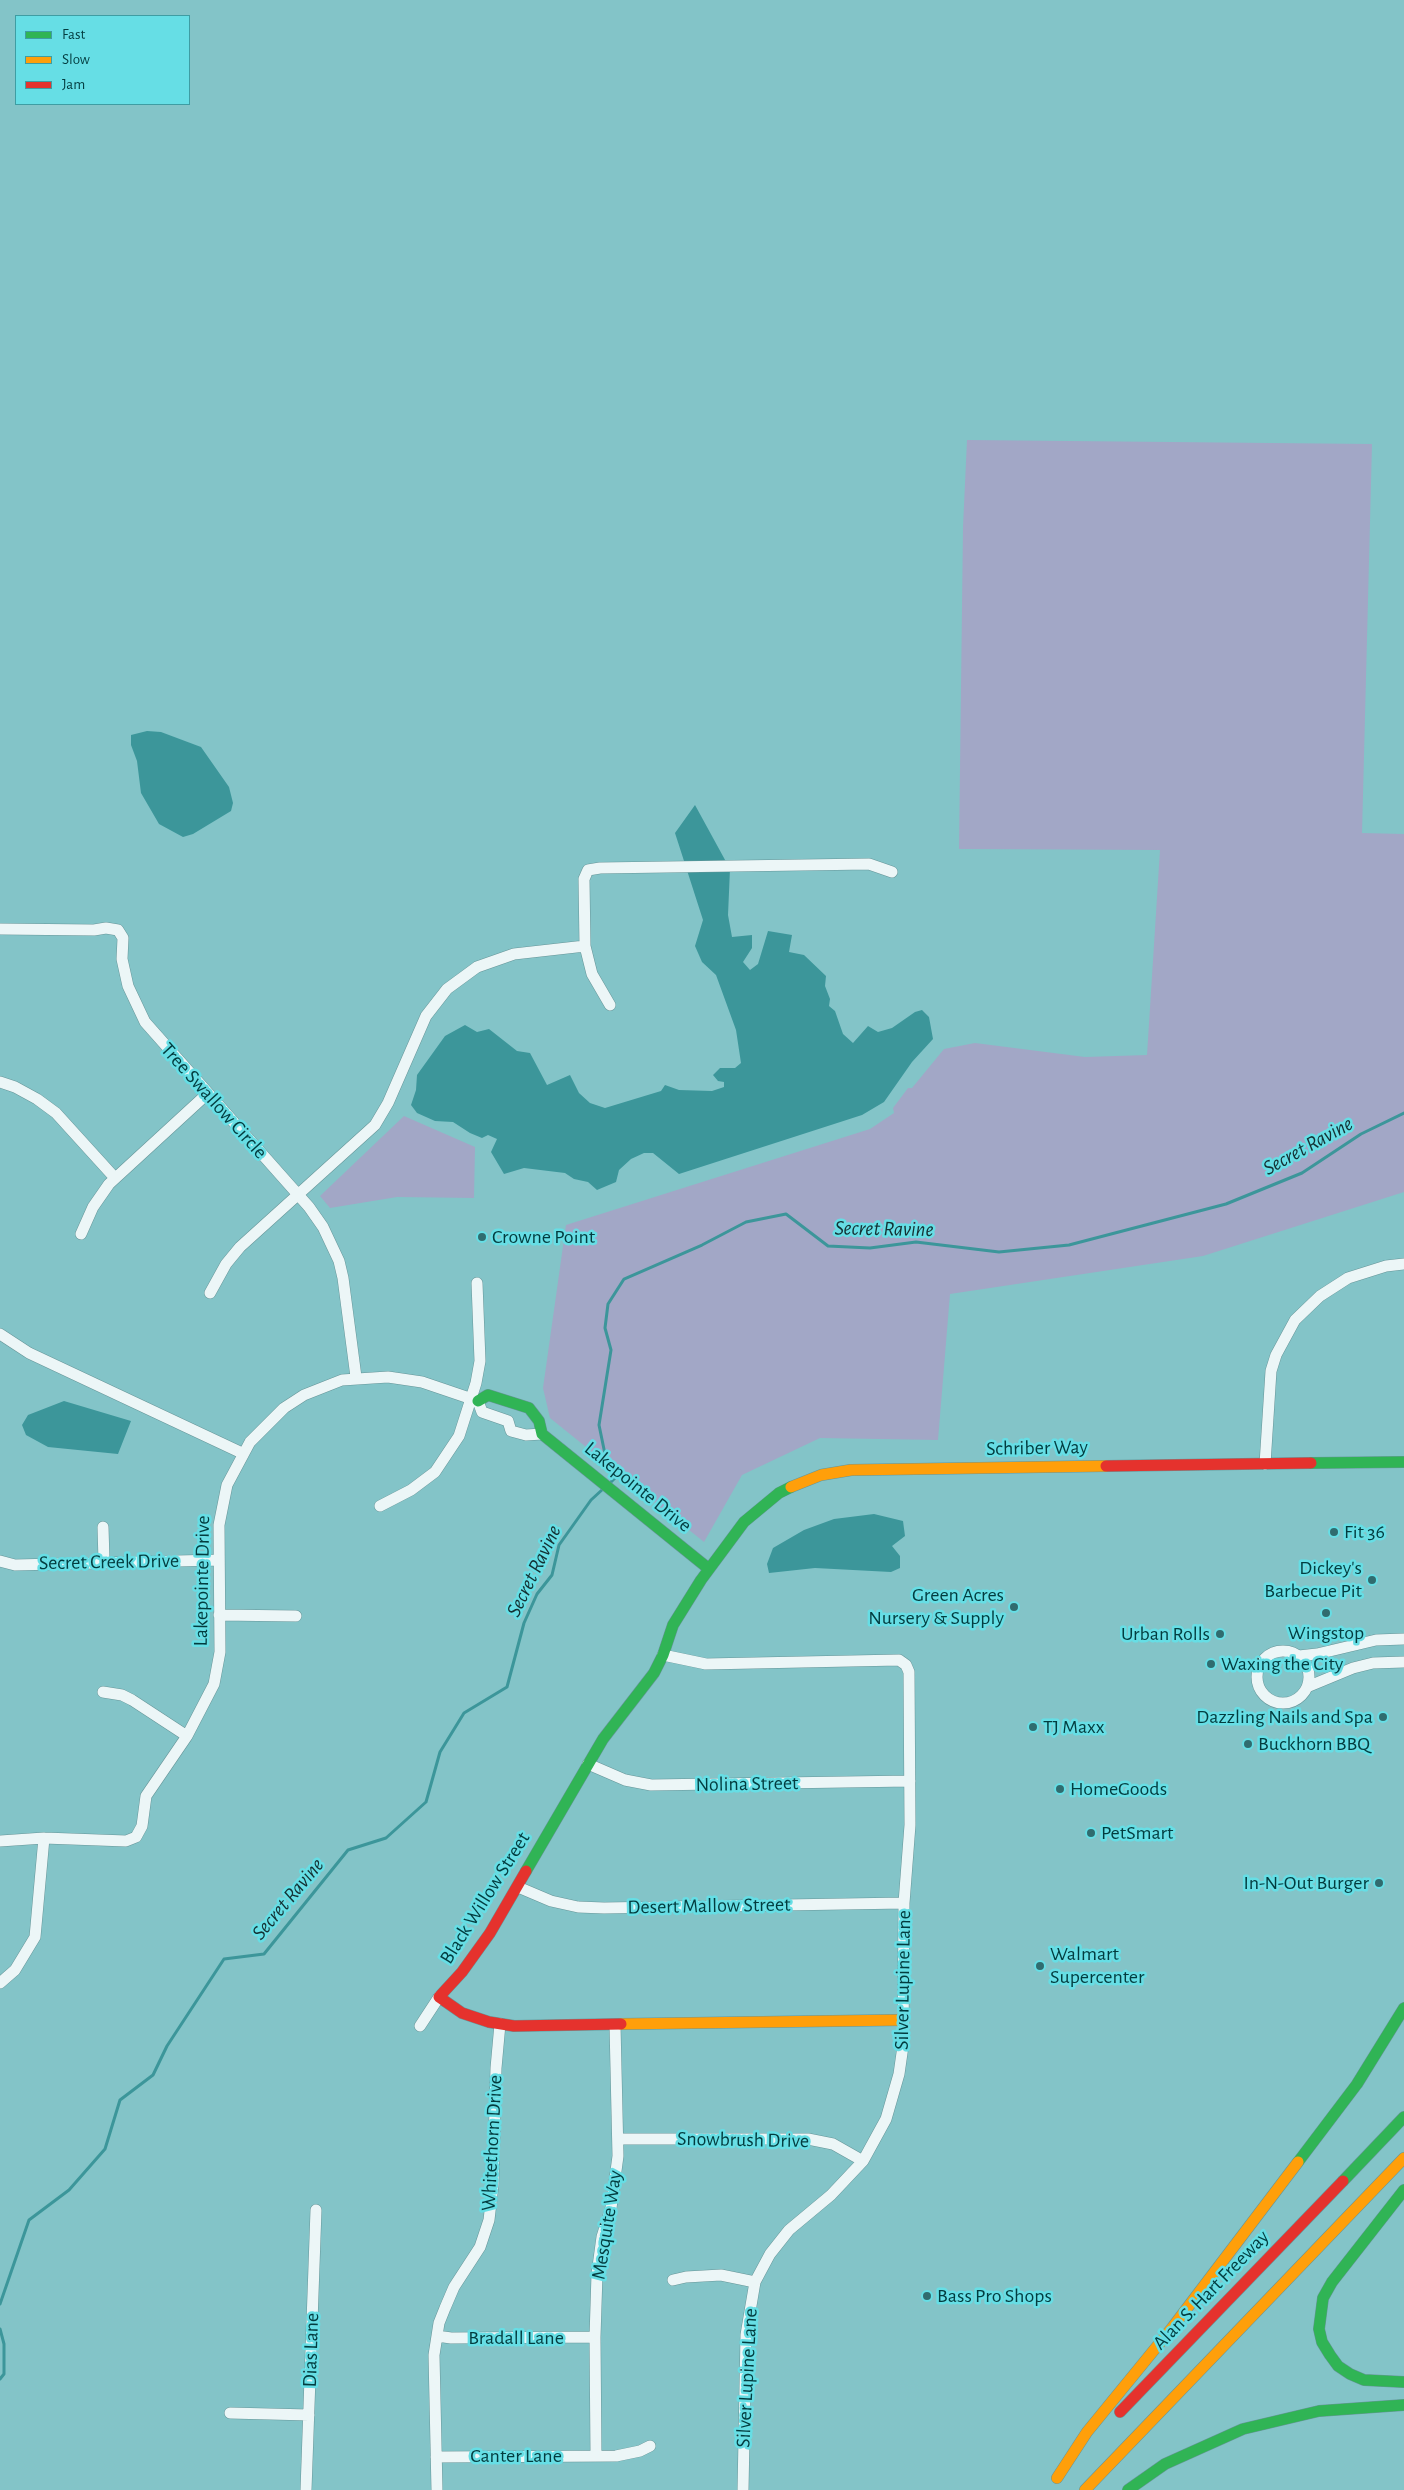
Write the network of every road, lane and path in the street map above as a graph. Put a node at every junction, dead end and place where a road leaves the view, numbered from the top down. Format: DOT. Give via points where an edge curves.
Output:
graph roads {
  1 [pos="892,872"];
  2 [pos="0,929"];
  3 [pos="585,946"];
  4 [pos="610,1005"];
  5 [pos="0,1082"];
  6 [pos="207,1094"];
  7 [pos="115,1178"];
  8 [pos="298,1194"];
  9 [pos="81,1234"];
  10 [pos="1404,1264"];
  11 [pos="477,1283"];
  12 [pos="210,1293"];
  13 [pos="0,1334"];
  14 [pos="356,1377"];
  15 [pos="474,1400"];
  16 [pos="518,1406"];
  17 [pos="508,1421"];
  18 [pos="542,1434"];
  19 [pos="242,1454"];
  20 [pos="1404,1462"];
  21 [pos="1265,1464"];
  22 [pos="380,1506"];
  23 [pos="103,1527"];
  24 [pos="218,1560"];
  25 [pos="0,1561"];
  26 [pos="104,1561"];
  27 [pos="709,1569"];
  28 [pos="220,1615"];
  29 [pos="296,1616"];
  30 [pos="1404,1639"];
  31 [pos="663,1655"];
  32 [pos="1298,1656"];
  33 [pos="1404,1662"];
  34 [pos="1307,1687"];
  35 [pos="103,1692"];
  36 [pos="187,1736"];
  37 [pos="588,1764"];
  38 [pos="910,1781"];
  39 [pos="44,1838"];
  40 [pos="0,1841"];
  41 [pos="518,1887"];
  42 [pos="904,1903"];
  43 [pos="0,1983"];
  44 [pos="439,1997"];
  45 [pos="1404,2008"];
  46 [pos="903,2020"];
  47 [pos="500,2024"];
  48 [pos="615,2025"];
  49 [pos="420,2026"];
  50 [pos="1404,2117"];
  51 [pos="618,2139"];
  52 [pos="1404,2158"];
  53 [pos="863,2161"];
  54 [pos="1404,2190"];
  55 [pos="316,2210"];
  56 [pos="673,2280"];
  57 [pos="755,2282"];
  58 [pos="437,2336"];
  59 [pos="595,2337"];
  60 [pos="1404,2382"];
  61 [pos="1404,2406"];
  62 [pos="230,2413"];
  63 [pos="309,2415"];
  64 [pos="650,2446"];
  65 [pos="596,2456"];
  66 [pos="436,2457"];
  67 [pos="306,2490"];
  68 [pos="438,2490"];
  69 [pos="743,2490"];
  70 [pos="1085,2490"];
  71 [pos="1128,2490"];
  1 -- 3 [label="street" via="869,864 588,870 584,879"];
  2 -- 6 [label="street, Tree Swallow Circle" via="118,930 123,938 122,959 128,986 142,1016"];
  3 -- 4 [label="street" via="592,974"];
  3 -- 8 [label="street" via="514,954 477,967 447,990 426,1016 375,1125"];
  5 -- 7 [label="street" via="37,1099 56,1113"];
  6 -- 7 [label="street"];
  6 -- 8 [label="street, Tree Swallow Circle"];
  7 -- 9 [label="street" via="101,1194"];
  8 -- 12 [label="street" via="236,1253"];
  8 -- 14 [label="street, Tree Swallow Circle" via="323,1227 338,1261"];
  10 -- 21 [label="street" via="1348,1278 1320,1296 1295,1320 1271,1371"];
  11 -- 15 [label="street" via="480,1361"];
  13 -- 19 [label="street" via="29,1353"];
  14 -- 15 [label="street, Lakepointe Drive" via="405,1378"];
  14 -- 19 [label="street, Lakepointe Drive" via="324,1386 284,1408"];
  15 -- 16 [label="main road, Lakepointe Drive" via="488,1395"];
  15 -- 17 [label="street, Lakepointe Drive" via="482,1412"];
  15 -- 22 [label="street" via="443,1463 418,1485"];
  16 -- 17 [label="street"];
  16 -- 18 [label="main road, Lakepointe Drive" via="528,1408 538,1421"];
  17 -- 18 [label="street, Lakepointe Drive" via="512,1431 526,1435"];
  18 -- 27 [label="main road, Lakepointe Drive"];
  19 -- 24 [label="street, Lakepointe Drive" via="223,1497"];
  20 -- 21 [label="main road, Schriber Way"];
  21 -- 27 [label="main road, Schriber Way" via="888,1469 821,1475 779,1492 762,1506 744,1522"];
  23 -- 26 [label="street"];
  24 -- 26 [label="street, Secret Creek Drive"];
  24 -- 28 [label="street, Lakepointe Drive"];
  25 -- 26 [label="street, Secret Creek Drive" via="15,1564"];
  27 -- 31 [label="main road, Black Willow Street" via="673,1625"];
  28 -- 29 [label="street"];
  28 -- 36 [label="street, Lakepointe Drive" via="220,1652 214,1684"];
  30 -- 32 [label="street" via="1376,1640"];
  31 -- 37 [label="main road, Black Willow Street" via="638,1696 603,1739"];
  31 -- 38 [label="street, Silver Lupine Lane" via="706,1664 899,1660 909,1672"];
  32 -- 34 [label="street" via="1308,1670"];
  32 -- 34 [label="street" via="1285,1650 1264,1658 1256,1674 1258,1686 1268,1698 1278,1702 1294,1700"];
  33 -- 34 [label="street" via="1372,1663"];
  35 -- 36 [label="street" via="132,1700"];
  36 -- 39 [label="street, Lakepointe Drive" via="146,1796 142,1826 136,1838 126,1841"];
  37 -- 38 [label="street, Nolina Street" via="626,1780 658,1785"];
  37 -- 41 [label="main road, Black Willow Street"];
  38 -- 42 [label="street, Silver Lupine Lane"];
  39 -- 40 [label="street"];
  39 -- 43 [label="street" via="35,1937 15,1970"];
  41 -- 42 [label="street, Desert Mallow Street" via="551,1901 578,1907"];
  41 -- 44 [label="main road, Black Willow Street" via="476,1954"];
  42 -- 46 [label="street, Silver Lupine Lane"];
  44 -- 47 [label="main road" via="462,2012"];
  44 -- 49 [label="street"];
  45 -- 50 [label="main road, Alan S. Hart Freeway" via="1356,2084 1172,2328 1087,2432 1054,2481"];
  46 -- 48 [label="main road"];
  46 -- 53 [label="street, Silver Lupine Lane" via="902,2057 891,2103 880,2133"];
  47 -- 48 [label="main road"];
  47 -- 58 [label="street, Whitethorn Drive" via="489,2220 480,2246 448,2301"];
  48 -- 51 [label="street, Mesquite Way"];
  51 -- 53 [label="street, Snowbrush Drive" via="808,2139 833,2144"];
  51 -- 59 [label="street, Mesquite Way" via="611,2208 598,2260"];
  52 -- 70 [label="main road"];
  53 -- 57 [label="street, Silver Lupine Lane" via="832,2195 788,2230"];
  54 -- 60 [label="main road" via="1332,2282 1322,2305 1319,2328 1322,2342 1330,2355 1350,2374 1364,2380"];
  55 -- 63 [label="street, Dias Lane"];
  56 -- 57 [label="street" via="721,2275"];
  57 -- 69 [label="street, Silver Lupine Lane" via="746,2335"];
  58 -- 59 [label="street, Bradall Lane"];
  58 -- 66 [label="street, Whitethorn Drive" via="433,2380"];
  59 -- 65 [label="street, Mesquite Way"];
  61 -- 71 [label="main road" via="1319,2411 1243,2429 1165,2464"];
  62 -- 63 [label="street"];
  63 -- 67 [label="street, Dias Lane"];
  64 -- 65 [label="street, Canter Lane" via="629,2454"];
  65 -- 66 [label="street, Canter Lane"];
  66 -- 68 [label="street, Whitethorn Drive"];
}
